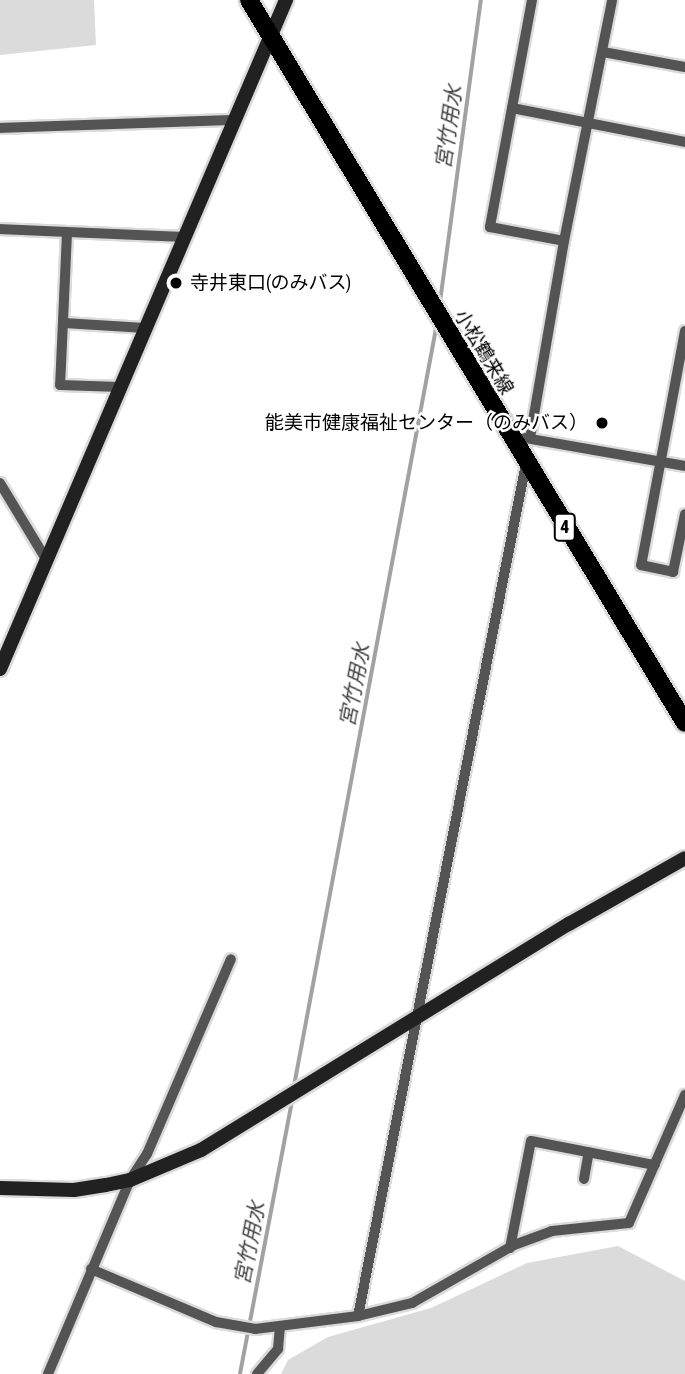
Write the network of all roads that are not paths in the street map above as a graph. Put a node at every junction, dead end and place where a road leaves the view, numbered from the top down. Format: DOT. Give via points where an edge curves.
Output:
graph roads {
  1 [pos="249,0"];
  2 [pos="286,0"];
  3 [pos="532,0"];
  4 [pos="612,0"];
  5 [pos="271,35"];
  6 [pos="603,52"];
  7 [pos="685,67"];
  8 [pos="512,108"];
  9 [pos="233,120"];
  10 [pos="587,122"];
  11 [pos="0,128"];
  12 [pos="685,142"];
  13 [pos="0,229"];
  14 [pos="67,233"];
  15 [pos="185,237"];
  16 [pos="564,241"];
  17 [pos="64,323"];
  18 [pos="145,328"];
  19 [pos="685,335"];
  20 [pos="120,387"];
  21 [pos="530,438"];
  22 [pos="512,440"];
  23 [pos="662,462"];
  24 [pos="526,464"];
  25 [pos="685,466"];
  26 [pos="0,483"];
  27 [pos="685,514"];
  28 [pos="47,561"];
  29 [pos="0,670"];
  30 [pos="685,723"];
  31 [pos="685,858"];
  32 [pos="231,959"];
  33 [pos="416,1018"];
  34 [pos="685,1096"];
  35 [pos="589,1152"];
  36 [pos="655,1165"];
  37 [pos="584,1179"];
  38 [pos="130,1180"];
  39 [pos="0,1188"];
  40 [pos="510,1248"];
  41 [pos="92,1269"];
  42 [pos="358,1316"];
  43 [pos="280,1328"];
  44 [pos="48,1374"];
  45 [pos="257,1374"];
  1 -- 5 [label="main road, 小松鶴来線 / 4"];
  2 -- 5 [label="street"];
  3 -- 8 [label="street"];
  4 -- 6 [label="street"];
  5 -- 9 [label="street"];
  5 -- 22 [label="main road, 小松鶴来線 / 4"];
  6 -- 7 [label="street"];
  6 -- 10 [label="street"];
  8 -- 10 [label="street"];
  8 -- 16 [label="street" via="490,227"];
  9 -- 11 [label="street"];
  9 -- 15 [label="street"];
  10 -- 12 [label="street"];
  10 -- 16 [label="street"];
  13 -- 14 [label="street"];
  14 -- 15 [label="street"];
  14 -- 17 [label="street"];
  15 -- 18 [label="street"];
  16 -- 21 [label="street"];
  17 -- 18 [label="street"];
  17 -- 20 [label="street" via="60,385"];
  18 -- 20 [label="street"];
  19 -- 23 [label="street"];
  20 -- 28 [label="street"];
  21 -- 22 [label="street"];
  21 -- 23 [label="street"];
  22 -- 24 [label="main road, 小松鶴来線 / 4"];
  23 -- 25 [label="street"];
  23 -- 27 [label="street" via="641,565 673,572"];
  24 -- 30 [label="main road, 小松鶴来線 / 4"];
  24 -- 33 [label="street"];
  26 -- 28 [label="street"];
  28 -- 29 [label="street"];
  31 -- 33 [label="street"];
  32 -- 38 [label="street" via="147,1154"];
  33 -- 38 [label="street" via="201,1150"];
  33 -- 42 [label="street"];
  34 -- 36 [label="street"];
  35 -- 36 [label="street"];
  35 -- 37 [label="street"];
  35 -- 40 [label="street" via="531,1141"];
  36 -- 40 [label="street" via="629,1223 552,1231"];
  38 -- 39 [label="street" via="74,1190"];
  38 -- 41 [label="street"];
  40 -- 42 [label="street" via="412,1303"];
  41 -- 43 [label="street" via="216,1322"];
  41 -- 44 [label="street"];
  42 -- 43 [label="street"];
  43 -- 45 [label="street" via="278,1349"];
}
